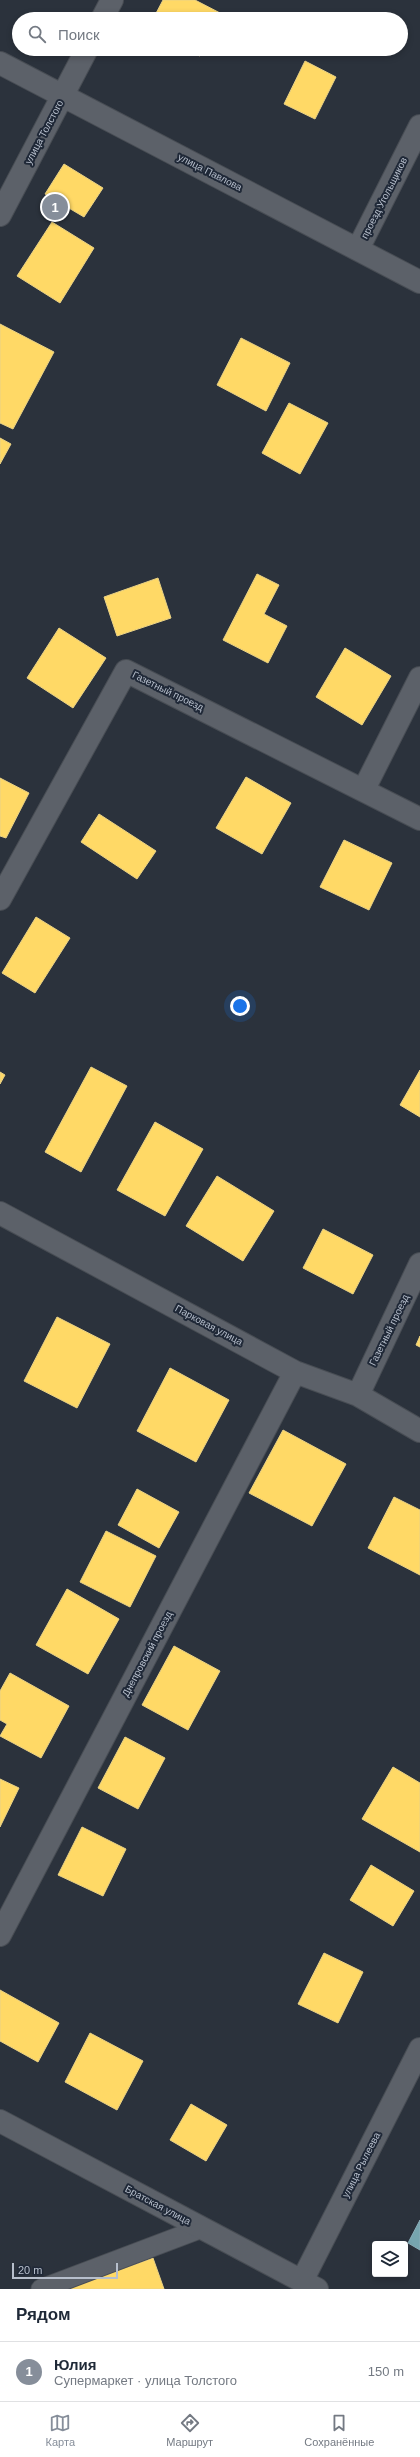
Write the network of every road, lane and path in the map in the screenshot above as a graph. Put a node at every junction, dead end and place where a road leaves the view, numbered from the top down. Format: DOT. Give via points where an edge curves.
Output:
graph roads {
  1 [pos="112,0"];
  2 [pos="106,12"];
  3 [pos="83,56"];
  4 [pos="0,64"];
  5 [pos="63,96"];
  6 [pos="420,126"];
  7 [pos="0,214"];
  8 [pos="358,249"];
  9 [pos="420,282"];
  10 [pos="420,678"];
  11 [pos="364,789"];
  12 [pos="420,819"];
  13 [pos="0,899"];
  14 [pos="0,1213"];
  15 [pos="420,1264"];
  16 [pos="295,1372"];
  17 [pos="358,1395"];
  18 [pos="420,1431"];
  19 [pos="0,1935"];
  20 [pos="420,2049"];
  21 [pos="0,2121"];
  22 [pos="202,2228"];
  23 [pos="309,2285"];
  24 [pos="41,2289"];
  1 -- 2 [label="street"];
  3 -- 5 [label="street, улица Толстого"];
  4 -- 5 [label="street, улица Павлова"];
  5 -- 7 [label="street, улица Толстого"];
  5 -- 8 [label="street, улица Павлова"];
  6 -- 8 [label="street, проезд Угольщиков"];
  8 -- 9 [label="street, улица Павлова"];
  10 -- 11 [label="street"];
  11 -- 12 [label="street, Газетный проезд"];
  11 -- 13 [label="street, Газетный проезд" via="126,671"];
  14 -- 16 [label="street, Парковая улица"];
  15 -- 17 [label="street, Газетный проезд"];
  16 -- 17 [label="street, Парковая улица"];
  16 -- 19 [label="street, Днепровский проезд"];
  17 -- 18 [label="street, Парковая улица"];
  20 -- 23 [label="street, улица Рылеева"];
  21 -- 22 [label="street, Братская улица"];
  22 -- 23 [label="street, Братская улица"];
  22 -- 24 [label="lane"];
}
